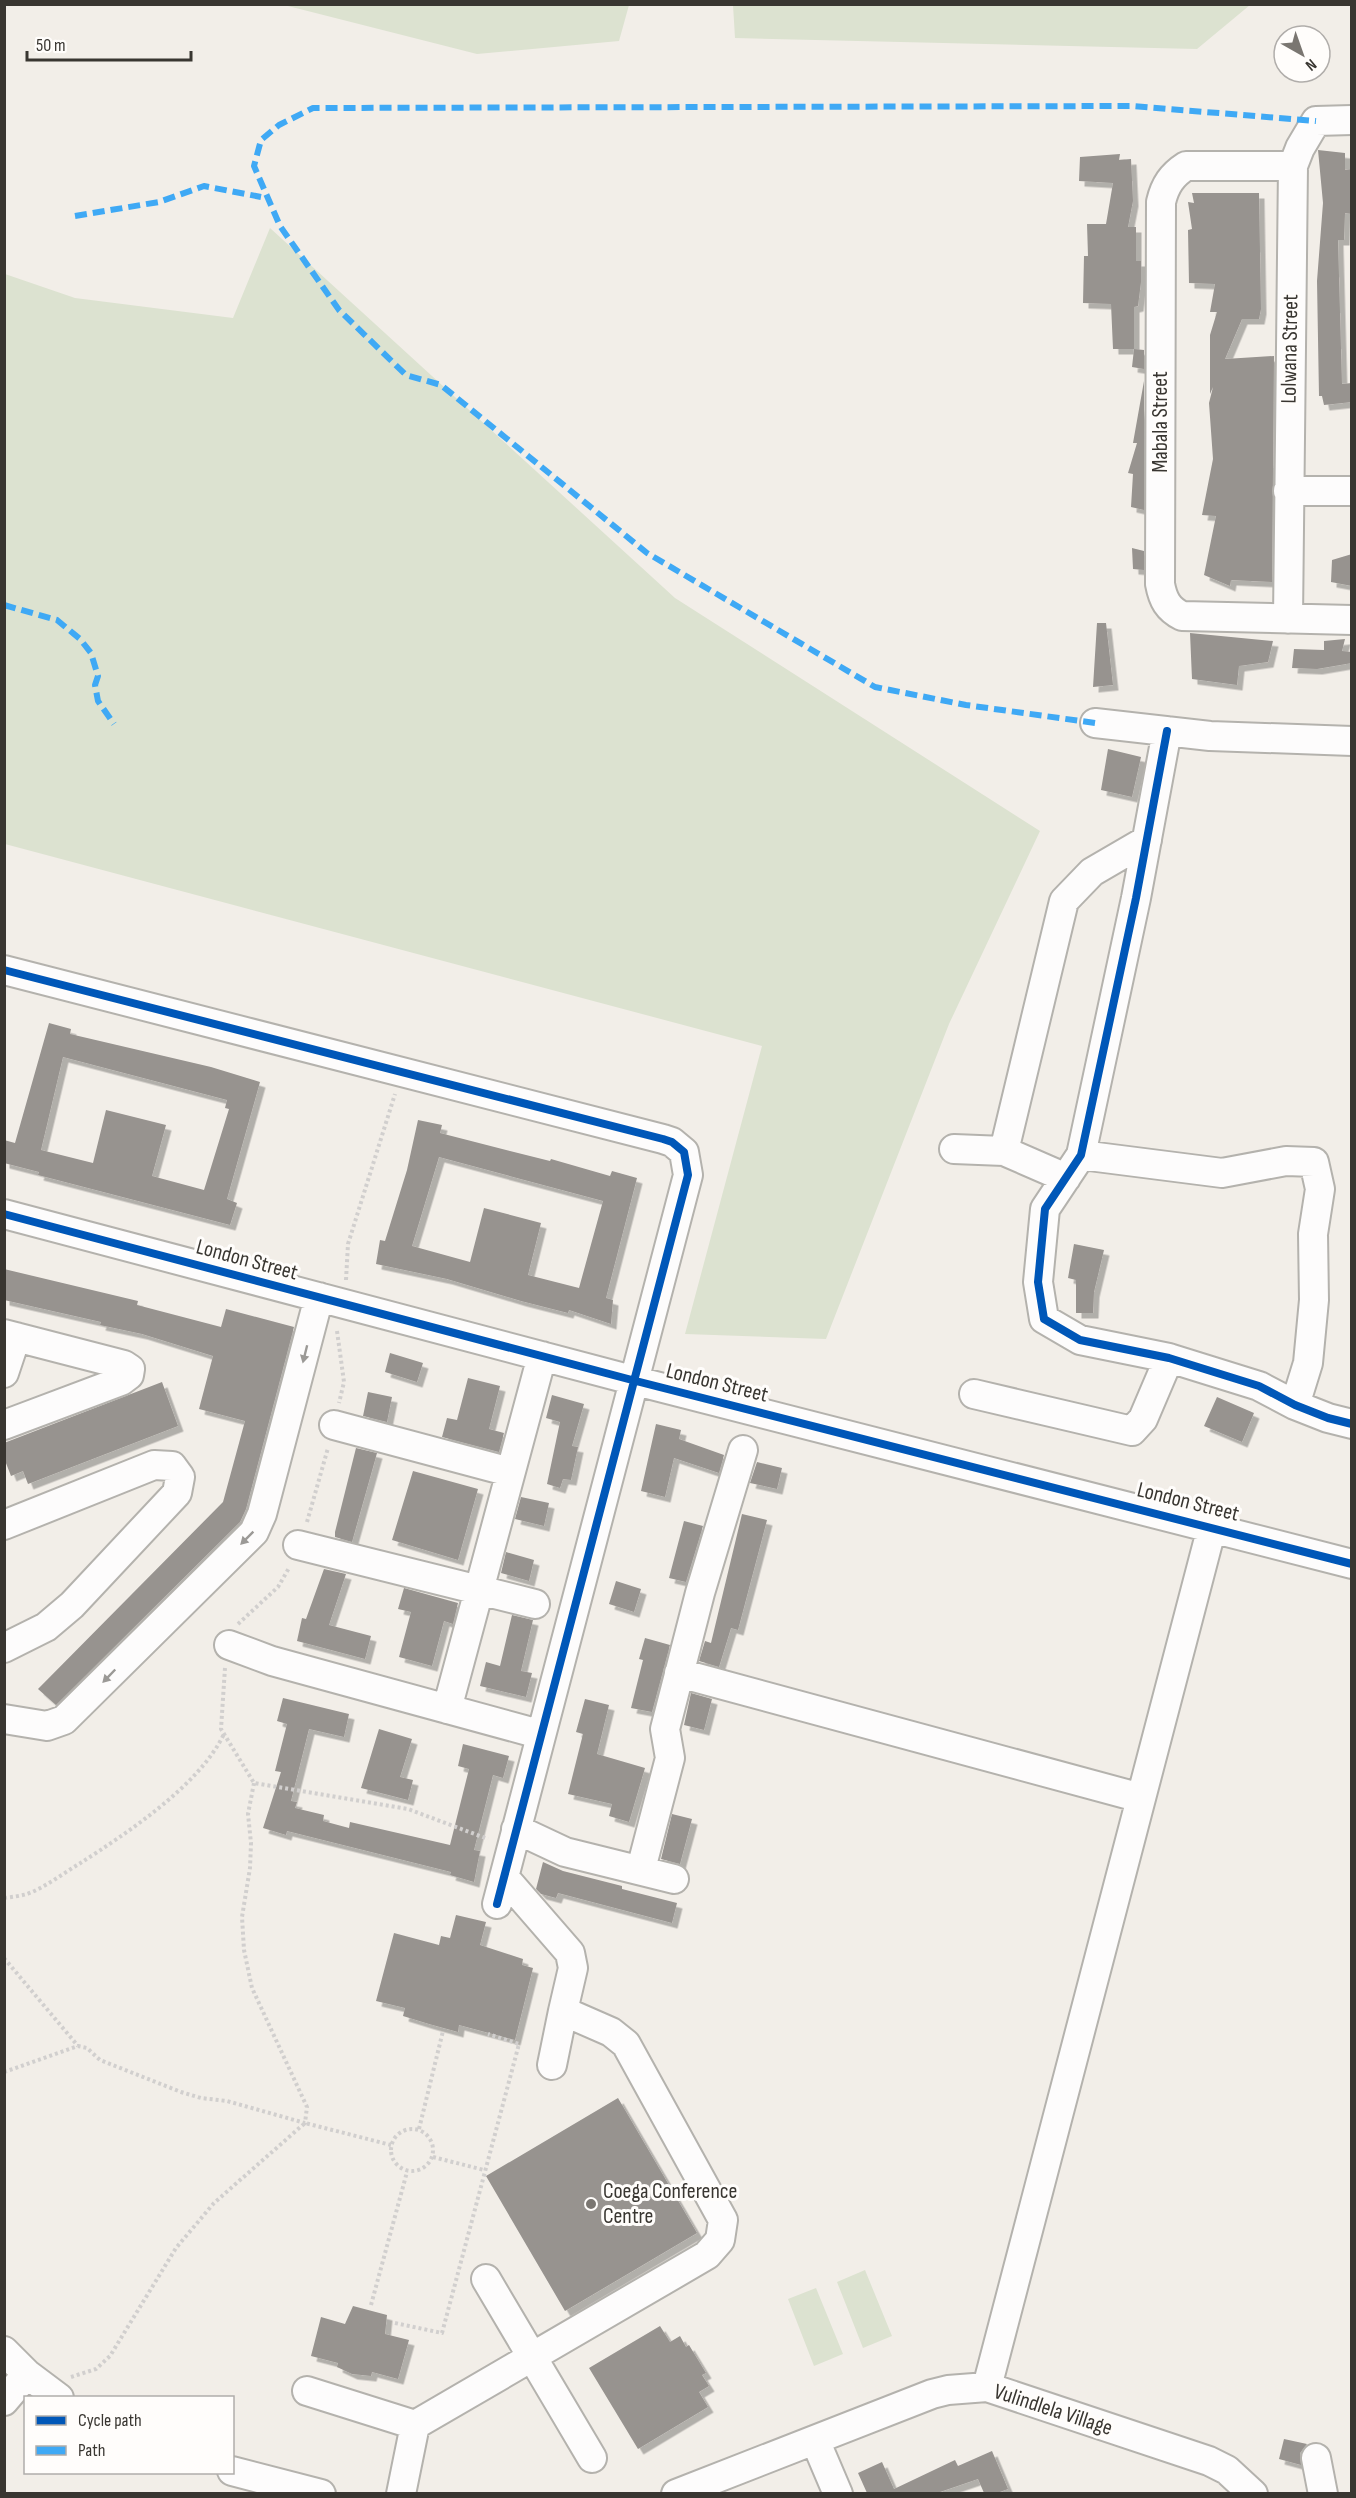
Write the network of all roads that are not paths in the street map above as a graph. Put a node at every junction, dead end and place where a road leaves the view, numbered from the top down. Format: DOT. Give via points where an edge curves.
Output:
graph roads {
  1 [pos="1352,120"];
  2 [pos="1293,166"];
  3 [pos="1288,491"];
  4 [pos="1352,491"];
  5 [pos="1288,619"];
  6 [pos="1352,620"];
  7 [pos="1095,723"];
  8 [pos="1167,732"];
  9 [pos="1352,741"];
  10 [pos="1147,840"];
  11 [pos="4,970"];
  12 [pos="954,1149"];
  13 [pos="1004,1151"];
  14 [pos="1073,1167"];
  15 [pos="4,1214"];
  16 [pos="319,1297"];
  17 [pos="10,1336"];
  18 [pos="542,1356"];
  19 [pos="1169,1358"];
  20 [pos="4,1373"];
  21 [pos="632,1380"];
  22 [pos="974,1394"];
  23 [pos="1295,1405"];
  24 [pos="1352,1424"];
  25 [pos="4,1425"];
  26 [pos="334,1425"];
  27 [pos="743,1450"];
  28 [pos="510,1472"];
  29 [pos="4,1525"];
  30 [pos="1212,1527"];
  31 [pos="298,1545"];
  32 [pos="1352,1564"];
  33 [pos="478,1591"];
  34 [pos="535,1604"];
  35 [pos="229,1645"];
  36 [pos="4,1648"];
  37 [pos="679,1673"];
  38 [pos="447,1709"];
  39 [pos="4,1719"];
  40 [pos="539,1734"];
  41 [pos="1141,1798"];
  42 [pos="516,1829"];
  43 [pos="641,1869"];
  44 [pos="674,1879"];
  45 [pos="563,2010"];
  46 [pos="552,2065"];
  47 [pos="486,2279"];
  48 [pos="4,2351"];
  49 [pos="534,2356"];
  50 [pos="44,2386"];
  51 [pos="987,2387"];
  52 [pos="307,2391"];
  53 [pos="4,2401"];
  54 [pos="415,2425"];
  55 [pos="815,2440"];
  56 [pos="592,2458"];
  57 [pos="1316,2458"];
  58 [pos="234,2472"];
  59 [pos="321,2493"];
  60 [pos="401,2493"];
  61 [pos="676,2493"];
  62 [pos="838,2493"];
  63 [pos="1253,2493"];
  64 [pos="1323,2493"];
  1 -- 2 [label="street, Lolwana Street" via="1316,121"];
  2 -- 3 [label="street, Lolwana Street"];
  2 -- 5 [label="street, Mabala Street" via="1186,166 1168,181 1161,202 1161,593 1171,610 1182,616"];
  3 -- 4 [label="street"];
  3 -- 5 [label="street, Lolwana Street"];
  5 -- 6 [label="street, Mabala Street"];
  7 -- 8 [label="street"];
  8 -- 9 [label="street"];
  8 -- 10 [label="street"];
  10 -- 13 [label="street" via="1092,872 1064,901"];
  10 -- 14 [label="street"];
  11 -- 21 [label="street" via="663,1139 680,1147 687,1157 687,1175"];
  12 -- 13 [label="street"];
  13 -- 14 [label="street"];
  14 -- 19 [label="street" via="1045,1209 1038,1282 1044,1319 1080,1340"];
  14 -- 23 [label="street" via="1108,1156 1222,1173 1286,1161 1314,1162 1320,1189 1312,1234 1314,1300 1308,1363"];
  15 -- 16 [label="street, London Street"];
  16 -- 18 [label="street, London Street"];
  16 -- 39 [label="street, one-way" via="295,1398 254,1532 64,1720 47,1726"];
  17 -- 20 [label="street"];
  17 -- 25 [label="street" via="130,1369 121,1381"];
  18 -- 21 [label="street, London Street"];
  18 -- 28 [label="street"];
  19 -- 22 [label="street" via="1143,1419 1132,1431"];
  19 -- 23 [label="street" via="1258,1386"];
  21 -- 30 [label="street, London Street"];
  21 -- 40 [label="street"];
  23 -- 24 [label="street"];
  26 -- 28 [label="street"];
  27 -- 37 [label="street"];
  28 -- 33 [label="street"];
  29 -- 36 [label="street" via="154,1465 172,1466 180,1477 177,1493 72,1605 46,1627"];
  30 -- 32 [label="street, London Street"];
  30 -- 41 [label="street"];
  31 -- 33 [label="street"];
  33 -- 34 [label="street"];
  33 -- 38 [label="street"];
  35 -- 38 [label="street" via="272,1661"];
  37 -- 41 [label="street"];
  37 -- 43 [label="street" via="665,1729 670,1758"];
  38 -- 40 [label="street"];
  40 -- 42 [label="street"];
  41 -- 51 [label="street"];
  42 -- 43 [label="street" via="565,1852"];
  42 -- 45 [label="street" via="500,1891 570,1953 573,1968"];
  43 -- 44 [label="street"];
  45 -- 46 [label="street"];
  45 -- 49 [label="street" via="611,2032 626,2044 723,2220 720,2240 707,2255"];
  47 -- 49 [label="street"];
  48 -- 50 [label="street"];
  49 -- 54 [label="street"];
  49 -- 56 [label="street"];
  50 -- 53 [label="street"];
  51 -- 55 [label="street, Vulindlela Village" via="932,2394"];
  51 -- 63 [label="street, Vulindlela Village" via="1209,2461 1227,2470"];
  52 -- 54 [label="street"];
  54 -- 60 [label="street"];
  55 -- 61 [label="street, Vulindlela Village"];
  55 -- 62 [label="street"];
  57 -- 64 [label="street"];
  58 -- 59 [label="street"];
}
